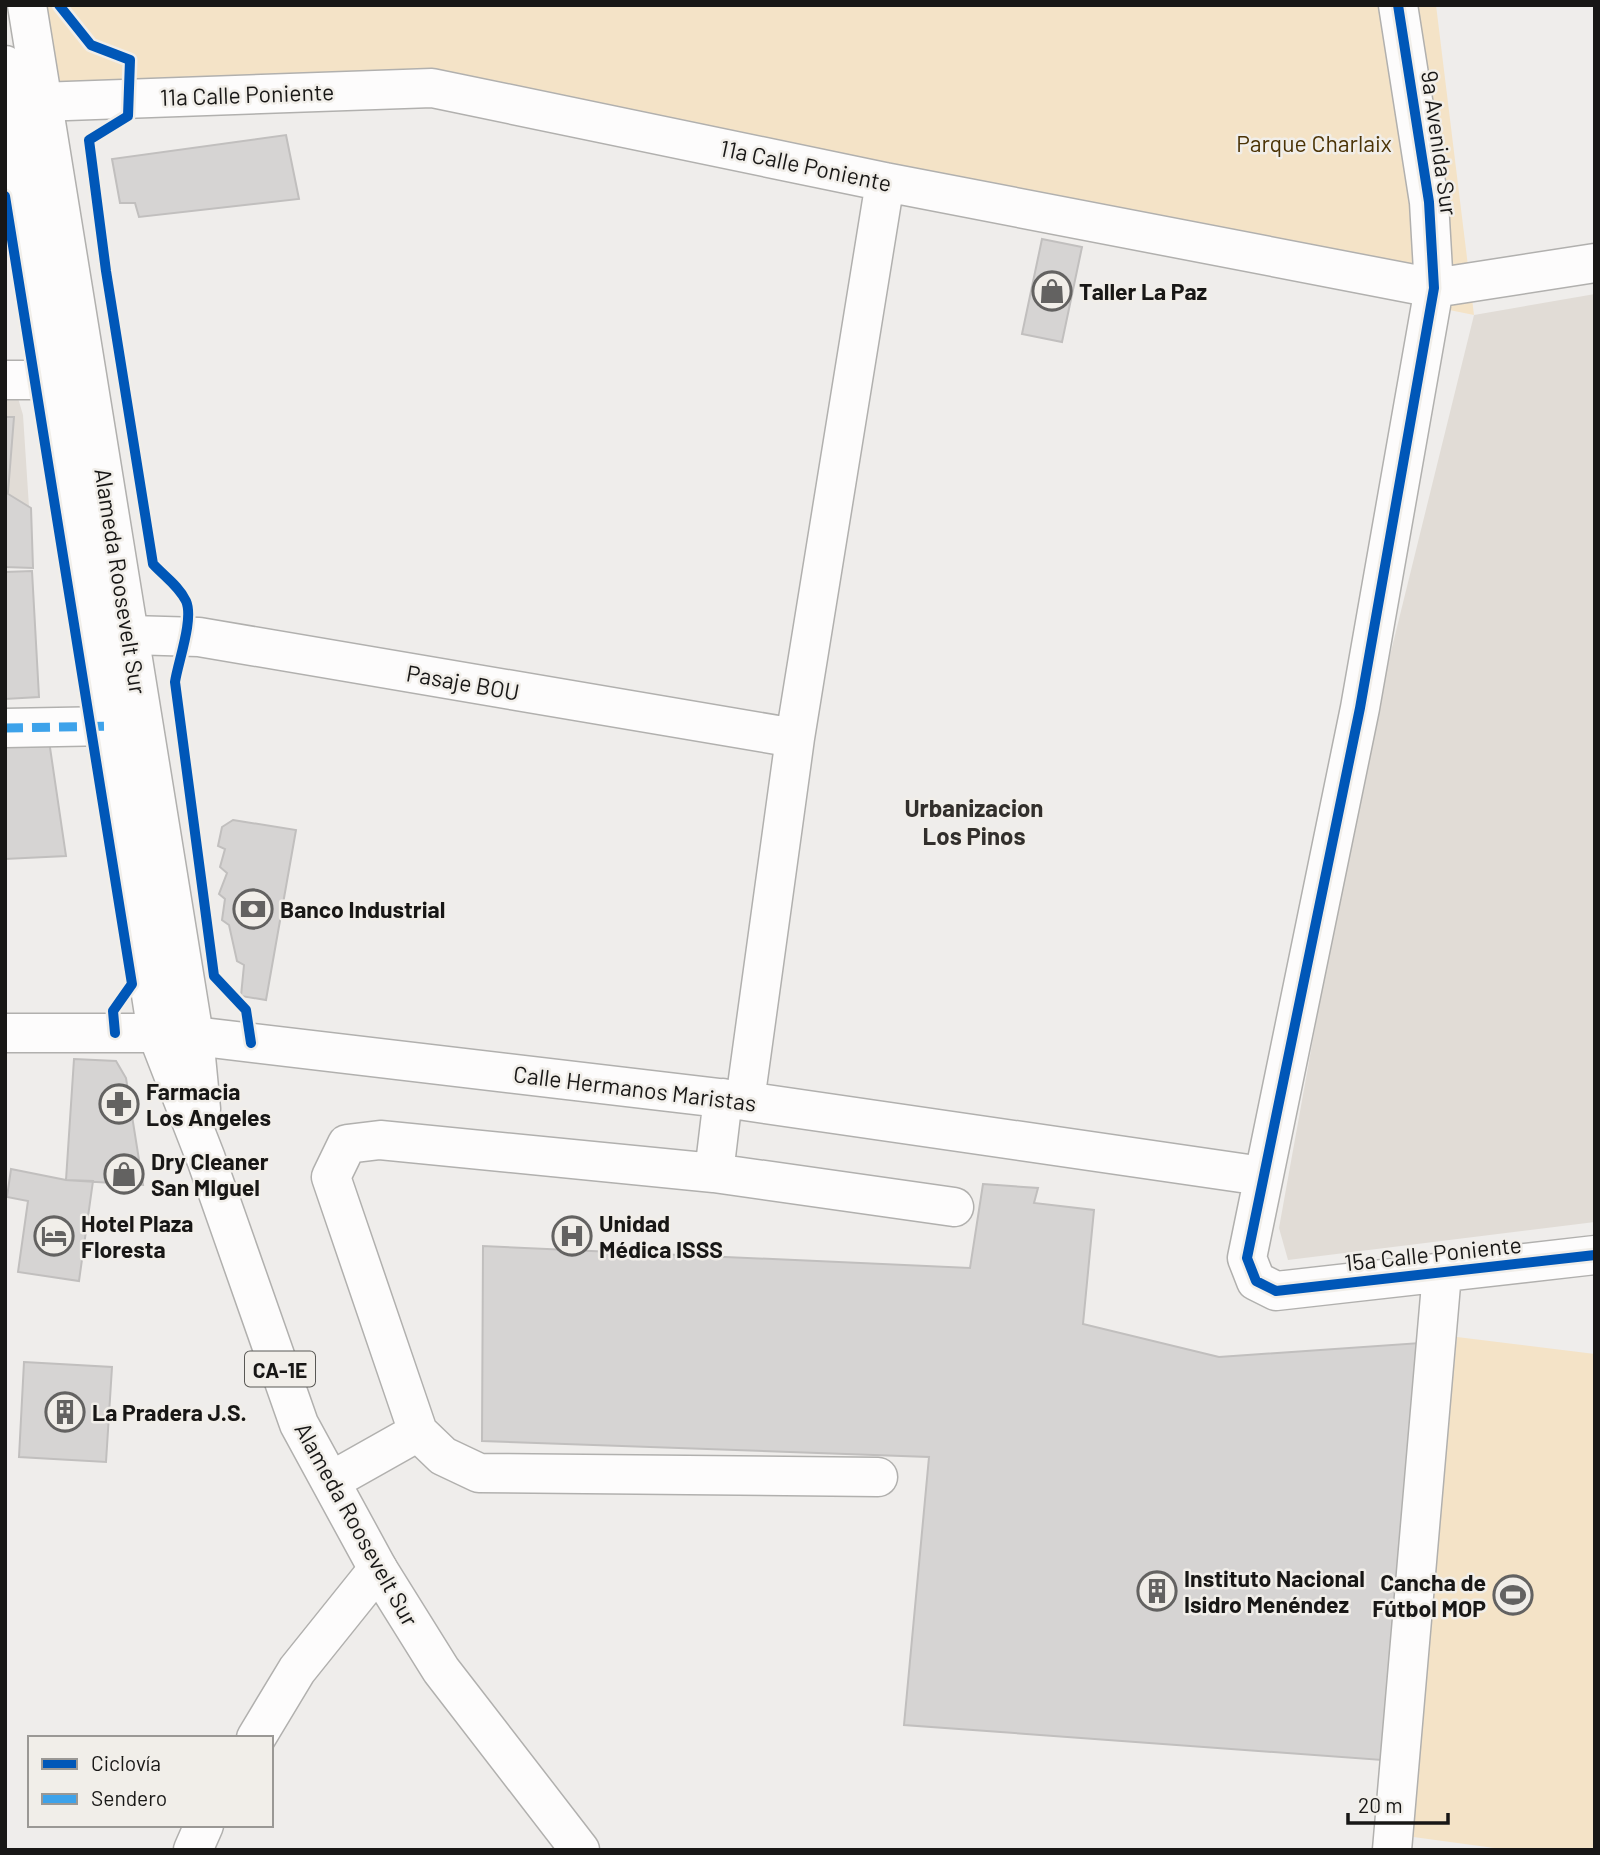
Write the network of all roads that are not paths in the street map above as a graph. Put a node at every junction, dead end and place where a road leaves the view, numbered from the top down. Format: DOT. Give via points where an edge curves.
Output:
graph roads {
  1 [pos="27,5"];
  2 [pos="1398,5"];
  3 [pos="5,65"];
  4 [pos="19,102"];
  5 [pos="885,182"];
  6 [pos="1595,263"];
  7 [pos="1434,288"];
  8 [pos="5,380"];
  9 [pos="57,386"];
  10 [pos="130,635"];
  11 [pos="111,726"];
  12 [pos="5,727"];
  13 [pos="796,738"];
  14 [pos="5,1034"];
  15 [pos="175,1035"];
  16 [pos="734,1099"];
  17 [pos="714,1173"];
  18 [pos="1262,1176"];
  19 [pos="954,1207"];
  20 [pos="1595,1255"];
  21 [pos="1442,1273"];
  22 [pos="1276,1291"];
  23 [pos="418,1432"];
  24 [pos="878,1477"];
  25 [pos="331,1481"];
  26 [pos="378,1569"];
  27 [pos="257,1736"];
  28 [pos="203,1827"];
  29 [pos="193,1850"];
  30 [pos="580,1850"];
  31 [pos="1392,1850"];
  1 -- 4 [label="main road, Alameda Roosevelt Sur / CA-1E"];
  2 -- 7 [label="main road, 9a Avenida Sur" via="1429,202"];
  3 -- 4 [label="main road, Alameda Roosevelt Sur / CA-1E"];
  4 -- 5 [label="main road, 11a Calle Poniente" via="432,88"];
  4 -- 9 [label="main road, Alameda Roosevelt Sur / CA-1E"];
  4 -- 10 [label="main road, Alameda Roosevelt Sur / CA-1E"];
  5 -- 7 [label="main road, 11a Calle Poniente"];
  5 -- 13 [label="main road"];
  6 -- 7 [label="main road, 11a Calle Poniente"];
  7 -- 18 [label="main road, 9a Avenida Sur" via="1360,708"];
  8 -- 9 [label="main road"];
  9 -- 11 [label="main road, Alameda Roosevelt Sur / CA-1E"];
  10 -- 13 [label="main road, Pasaje BOU" via="199,637"];
  10 -- 15 [label="main road, Alameda Roosevelt Sur / CA-1E"];
  11 -- 12 [label="main road"];
  11 -- 15 [label="main road, Alameda Roosevelt Sur / CA-1E"];
  13 -- 16 [label="main road"];
  14 -- 15 [label="main road, Calle Hermanos Maristas"];
  15 -- 16 [label="main road, Calle Hermanos Maristas"];
  15 -- 25 [label="main road, Alameda Roosevelt Sur / CA-1E" via="206,1159 299,1424"];
  16 -- 17 [label="main road"];
  16 -- 18 [label="main road, Calle Hermanos Maristas"];
  17 -- 19 [label="main road"];
  17 -- 23 [label="main road" via="380,1140 347,1144 331,1177"];
  18 -- 22 [label="main road, 9a Avenida Sur" via="1248,1258 1256,1281"];
  20 -- 21 [label="main road, 15a Calle Poniente"];
  21 -- 22 [label="main road, 15a Calle Poniente"];
  21 -- 31 [label="main road"];
  23 -- 24 [label="main road" via="443,1456 479,1473"];
  23 -- 25 [label="main road"];
  25 -- 26 [label="main road, Alameda Roosevelt Sur / CA-1E"];
  26 -- 27 [label="main road" via="298,1670"];
  26 -- 30 [label="main road, Alameda Roosevelt Sur / CA-1E" via="441,1670"];
  28 -- 29 [label="main road"];
}
